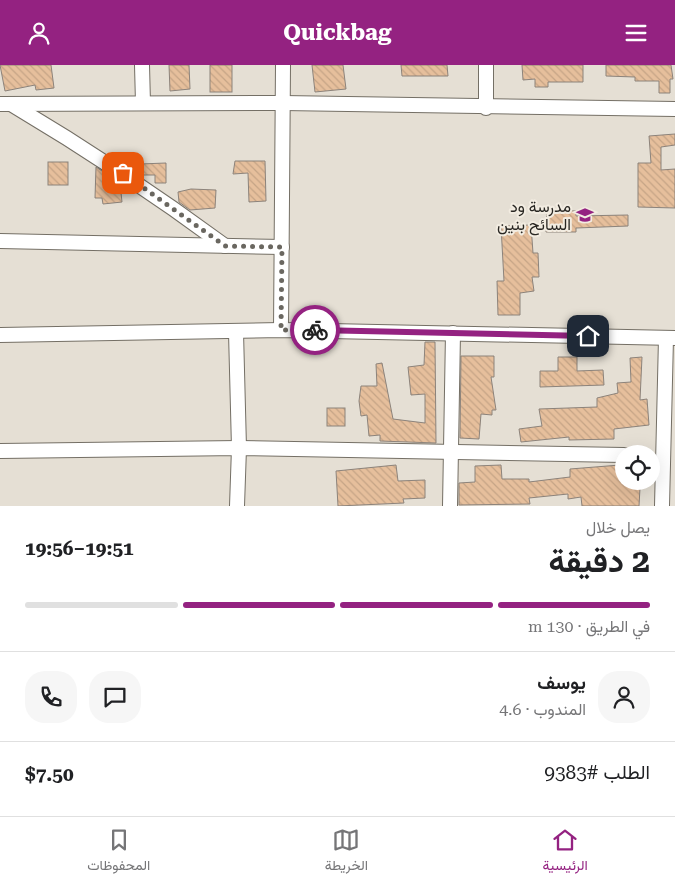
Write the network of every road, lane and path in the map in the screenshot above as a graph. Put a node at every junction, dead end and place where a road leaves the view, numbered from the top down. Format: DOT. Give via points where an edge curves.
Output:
graph roads {
  1 [pos="142,65"];
  2 [pos="283,65"];
  3 [pos="486,65"];
  4 [pos="143,103"];
  5 [pos="283,103"];
  6 [pos="5,104"];
  7 [pos="486,108"];
  8 [pos="675,109"];
  9 [pos="0,241"];
  10 [pos="225,246"];
  11 [pos="282,247"];
  12 [pos="281,330"];
  13 [pos="236,332"];
  14 [pos="453,333"];
  15 [pos="0,335"];
  16 [pos="670,338"];
  17 [pos="658,445"];
  18 [pos="239,448"];
  19 [pos="0,451"];
  20 [pos="450,454"];
  21 [pos="615,455"];
  22 [pos="660,486"];
  23 [pos="237,506"];
  24 [pos="450,506"];
  25 [pos="662,506"];
  1 -- 4 [label="street"];
  2 -- 5 [label="street"];
  3 -- 7 [label="street"];
  4 -- 5 [label="street"];
  4 -- 6 [label="street"];
  5 -- 7 [label="street"];
  5 -- 11 [label="street"];
  6 -- 10 [label="street" via="64,134"];
  7 -- 8 [label="street"];
  9 -- 10 [label="street"];
  10 -- 11 [label="street"];
  11 -- 12 [label="street"];
  12 -- 13 [label="street"];
  12 -- 14 [label="street"];
  13 -- 15 [label="street"];
  13 -- 18 [label="street"];
  14 -- 16 [label="street"];
  14 -- 20 [label="street"];
  16 -- 17 [label="street"];
  18 -- 19 [label="street"];
  18 -- 20 [label="street"];
  18 -- 23 [label="street"];
  20 -- 21 [label="street"];
  20 -- 24 [label="street"];
  22 -- 25 [label="street"];
}
